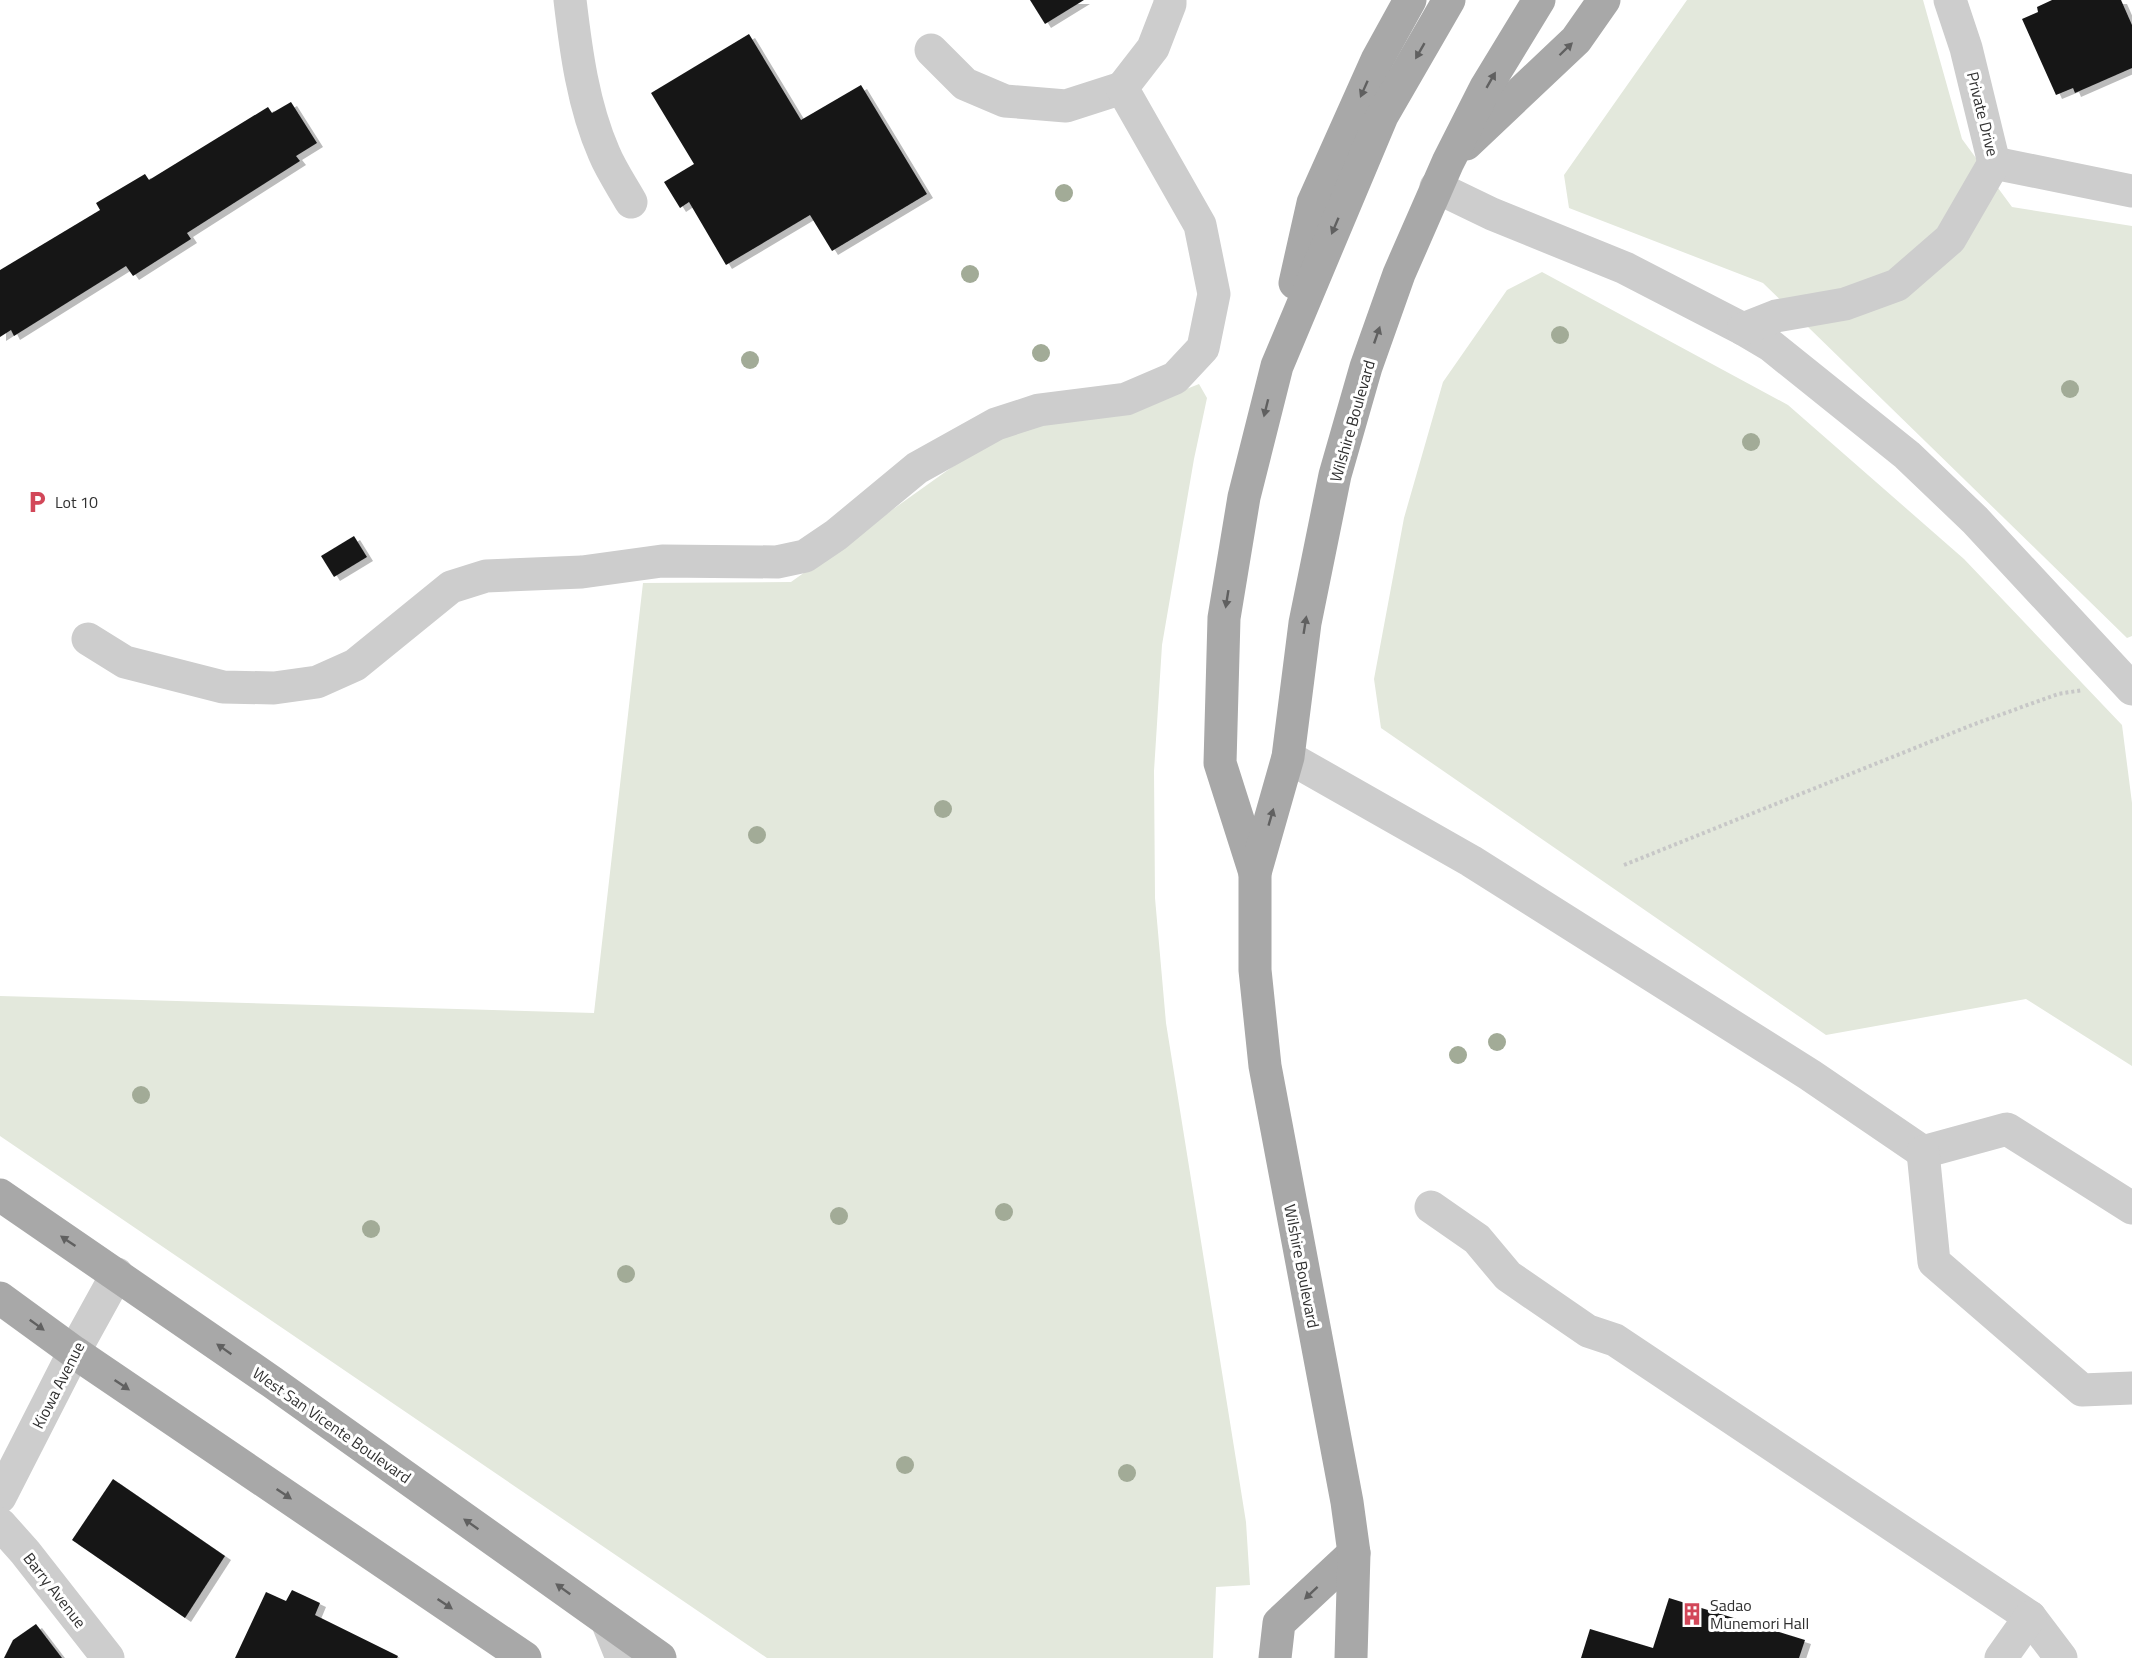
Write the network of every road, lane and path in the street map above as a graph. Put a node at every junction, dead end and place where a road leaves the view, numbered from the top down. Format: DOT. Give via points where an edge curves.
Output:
graph roads {
  1 [pos="570,0"];
  2 [pos="1170,0"];
  3 [pos="1410,0"];
  4 [pos="1449,0"];
  5 [pos="1539,0"];
  6 [pos="1604,0"];
  7 [pos="1950,0"];
  8 [pos="931,50"];
  9 [pos="1122,88"];
  10 [pos="1994,163"];
  11 [pos="1442,174"];
  12 [pos="2132,191"];
  13 [pos="631,202"];
  14 [pos="1743,329"];
  15 [pos="1276,366"];
  16 [pos="88,639"];
  17 [pos="2129,686"];
  18 [pos="1288,757"];
  19 [pos="1624,865"];
  20 [pos="1255,873"];
  21 [pos="1923,1152"];
  22 [pos="0,1195"];
  23 [pos="1431,1207"];
  24 [pos="2132,1208"];
  25 [pos="117,1274"];
  26 [pos="0,1298"];
  27 [pos="74,1352"];
  28 [pos="2132,1388"];
  29 [pos="0,1497"];
  30 [pos="0,1524"];
  31 [pos="1354,1553"];
  32 [pos="2030,1617"];
  33 [pos="607,1621"];
  34 [pos="108,1658"];
  35 [pos="525,1658"];
  36 [pos="622,1658"];
  37 [pos="660,1658"];
  38 [pos="1275,1658"];
  39 [pos="1351,1658"];
  40 [pos="2001,1658"];
  41 [pos="2061,1658"];
  1 -- 13 [label="street" via="585,96 604,153"];
  2 -- 9 [label="street" via="1153,48"];
  3 -- 15 [label="main road, one-way" via="1377,60 1313,203"];
  4 -- 15 [label="main road, Wilshire Boulevard, one-way" via="1382,116"];
  11 -- 5 [label="main road, Wilshire Boulevard, one-way" via="1486,87"];
  11 -- 6 [label="main road, one-way" via="1575,40"];
  7 -- 10 [label="street, Private Drive"];
  8 -- 9 [label="street" via="965,84 1005,101 1065,106"];
  9 -- 16 [label="street" via="1200,225 1214,294 1203,348 1175,378 1126,399 1040,410 996,423 916,468 805,556 777,562 662,561 582,572 471,579 451,588 354,665 317,682 274,688 223,687 125,662"];
  10 -- 12 [label="street, Private Drive"];
  10 -- 14 [label="street" via="1950,239 1897,285 1845,304 1776,316"];
  11 -- 14 [label="street" via="1492,214 1624,268"];
  18 -- 11 [label="main road, Wilshire Boulevard, one-way" via="1305,623 1335,475 1398,274"];
  14 -- 17 [label="street" via="1770,345 1907,456 1975,520"];
  15 -- 20 [label="main road, Wilshire Boulevard, one-way" via="1244,497 1224,618 1220,763"];
  17 -- 19 [label="path" via="2058,694"];
  20 -- 18 [label="main road, Wilshire Boulevard, one-way"];
  18 -- 21 [label="street" via="1471,861 1810,1075"];
  20 -- 31 [label="main road, Wilshire Boulevard" via="1255,970 1265,1066"];
  21 -- 24 [label="street" via="2007,1129"];
  21 -- 28 [label="street" via="1934,1262 2082,1390"];
  25 -- 22 [label="main road, West San Vicente Boulevard, one-way"];
  23 -- 32 [label="street" via="1477,1239 1508,1276 1588,1331 1615,1340"];
  25 -- 27 [label="street, Kiowa Avenue"];
  33 -- 25 [label="main road, West San Vicente Boulevard, one-way"];
  26 -- 27 [label="main road, one-way"];
  27 -- 29 [label="street, Kiowa Avenue"];
  27 -- 35 [label="main road, one-way"];
  30 -- 34 [label="street, Barry Avenue"];
  31 -- 38 [label="main road, one-way" via="1279,1623"];
  31 -- 39 [label="main road, Wilshire Boulevard"];
  32 -- 40 [label="street"];
  32 -- 41 [label="street"];
  33 -- 36 [label="street"];
  33 -- 37 [label="main road, West San Vicente Boulevard"];
}
